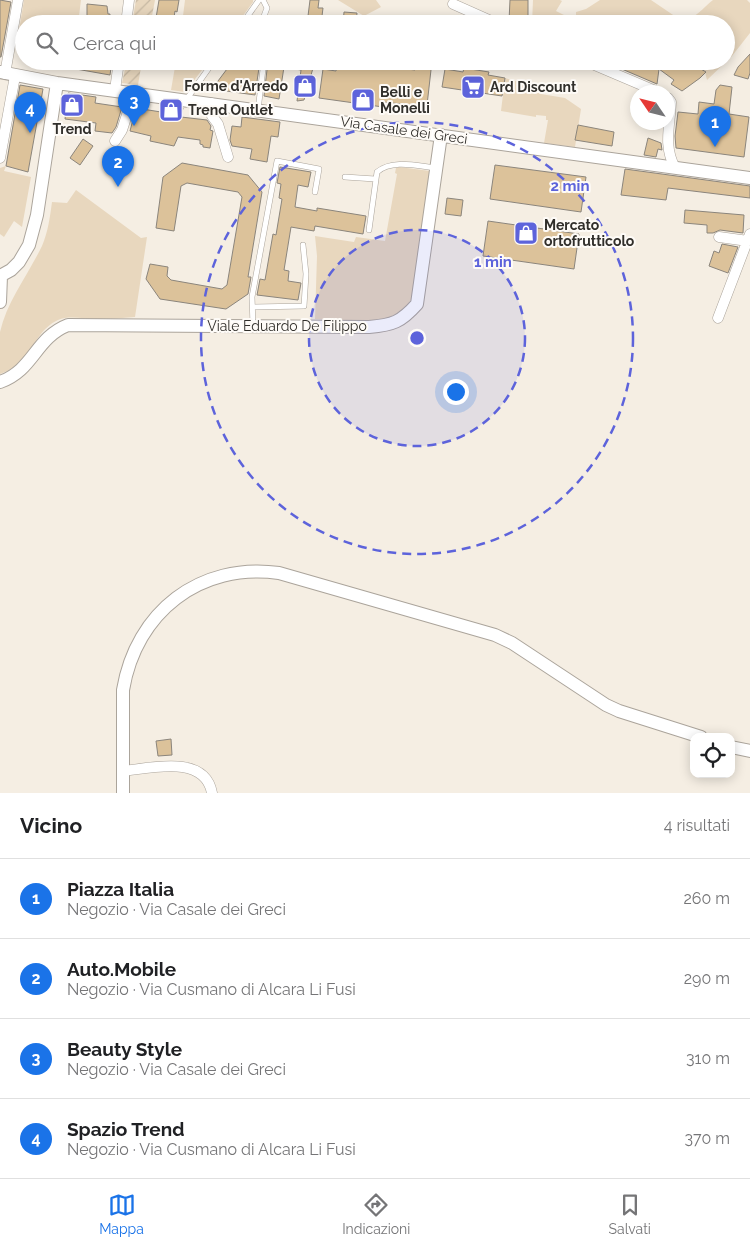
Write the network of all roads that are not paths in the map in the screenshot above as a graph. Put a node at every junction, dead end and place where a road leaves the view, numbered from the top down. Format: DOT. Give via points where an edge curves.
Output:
graph roads {
  1 [pos="18,0"];
  2 [pos="129,0"];
  3 [pos="259,0"];
  4 [pos="263,0"];
  5 [pos="452,4"];
  6 [pos="16,15"];
  7 [pos="127,15"];
  8 [pos="248,15"];
  9 [pos="264,15"];
  10 [pos="477,15"];
  11 [pos="15,18"];
  12 [pos="118,70"];
  13 [pos="207,70"];
  14 [pos="263,70"];
  15 [pos="606,70"];
  16 [pos="6,74"];
  17 [pos="57,83"];
  18 [pos="642,85"];
  19 [pos="115,90"];
  20 [pos="134,93"];
  21 [pos="185,100"];
  22 [pos="211,104"];
  23 [pos="258,110"];
  24 [pos="668,130"];
  25 [pos="441,135"];
  26 [pos="115,141"];
  27 [pos="228,157"];
  28 [pos="0,158"];
  29 [pos="436,168"];
  30 [pos="675,168"];
  31 [pos="345,177"];
  32 [pos="750,178"];
  33 [pos="375,179"];
  34 [pos="314,192"];
  35 [pos="369,230"];
  36 [pos="719,237"];
  37 [pos="749,237"];
  38 [pos="303,245"];
  39 [pos="0,276"];
  40 [pos="0,302"];
  41 [pos="252,307"];
  42 [pos="718,318"];
  43 [pos="253,326"];
  44 [pos="0,382"];
  45 [pos="690,734"];
  46 [pos="735,748"];
  47 [pos="750,751"];
  48 [pos="123,771"];
  49 [pos="123,793"];
  50 [pos="212,793"];
  1 -- 6 [label="street"];
  2 -- 7 [label="street"];
  3 -- 8 [label="lane"];
  4 -- 9 [label="lane" via="267,8"];
  5 -- 10 [label="street"];
  11 -- 16 [label="street"];
  12 -- 19 [label="street"];
  13 -- 21 [label="lane"];
  14 -- 23 [label="lane"];
  15 -- 18 [label="street"];
  16 -- 17 [label="street, Via Casale dei Greci"];
  16 -- 28 [label="street"];
  17 -- 19 [label="street, Via Casale dei Greci"];
  17 -- 39 [label="street" via="37,215 29,245 19,262"];
  19 -- 20 [label="street, Via Casale dei Greci"];
  20 -- 21 [label="street, Via Casale dei Greci"];
  20 -- 26 [label="street"];
  21 -- 22 [label="street, Via Casale dei Greci"];
  22 -- 23 [label="street, Via Casale dei Greci"];
  22 -- 27 [label="street" via="212,116 218,124"];
  23 -- 25 [label="street, Via Casale dei Greci"];
  24 -- 30 [label="street" via="668,149"];
  25 -- 29 [label="street, Viale Eduardo De Filippo"];
  25 -- 30 [label="street, Via Casale dei Greci"];
  29 -- 33 [label="lane" via="389,165 377,172"];
  29 -- 43 [label="street, Viale Eduardo De Filippo" via="417,304 408,314 385,326"];
  30 -- 32 [label="street, Via Casale dei Greci"];
  31 -- 33 [label="lane"];
  33 -- 35 [label="lane"];
  34 -- 41 [label="lane" via="319,169 277,161"];
  36 -- 37 [label="street"];
  37 -- 42 [label="street"];
  38 -- 41 [label="lane" via="306,274 304,306"];
  39 -- 40 [label="street"];
  41 -- 43 [label="lane"];
  43 -- 44 [label="street, Viale Eduardo De Filippo" via="68,325 48,336 26,365"];
  45 -- 48 [label="street" via="606,705 495,635 279,573 252,571 222,575 188,590 162,610 143,635 131,658 123,690"];
  46 -- 47 [label="street"];
  48 -- 49 [label="street"];
  48 -- 50 [label="street" via="189,767 208,780"];
}
